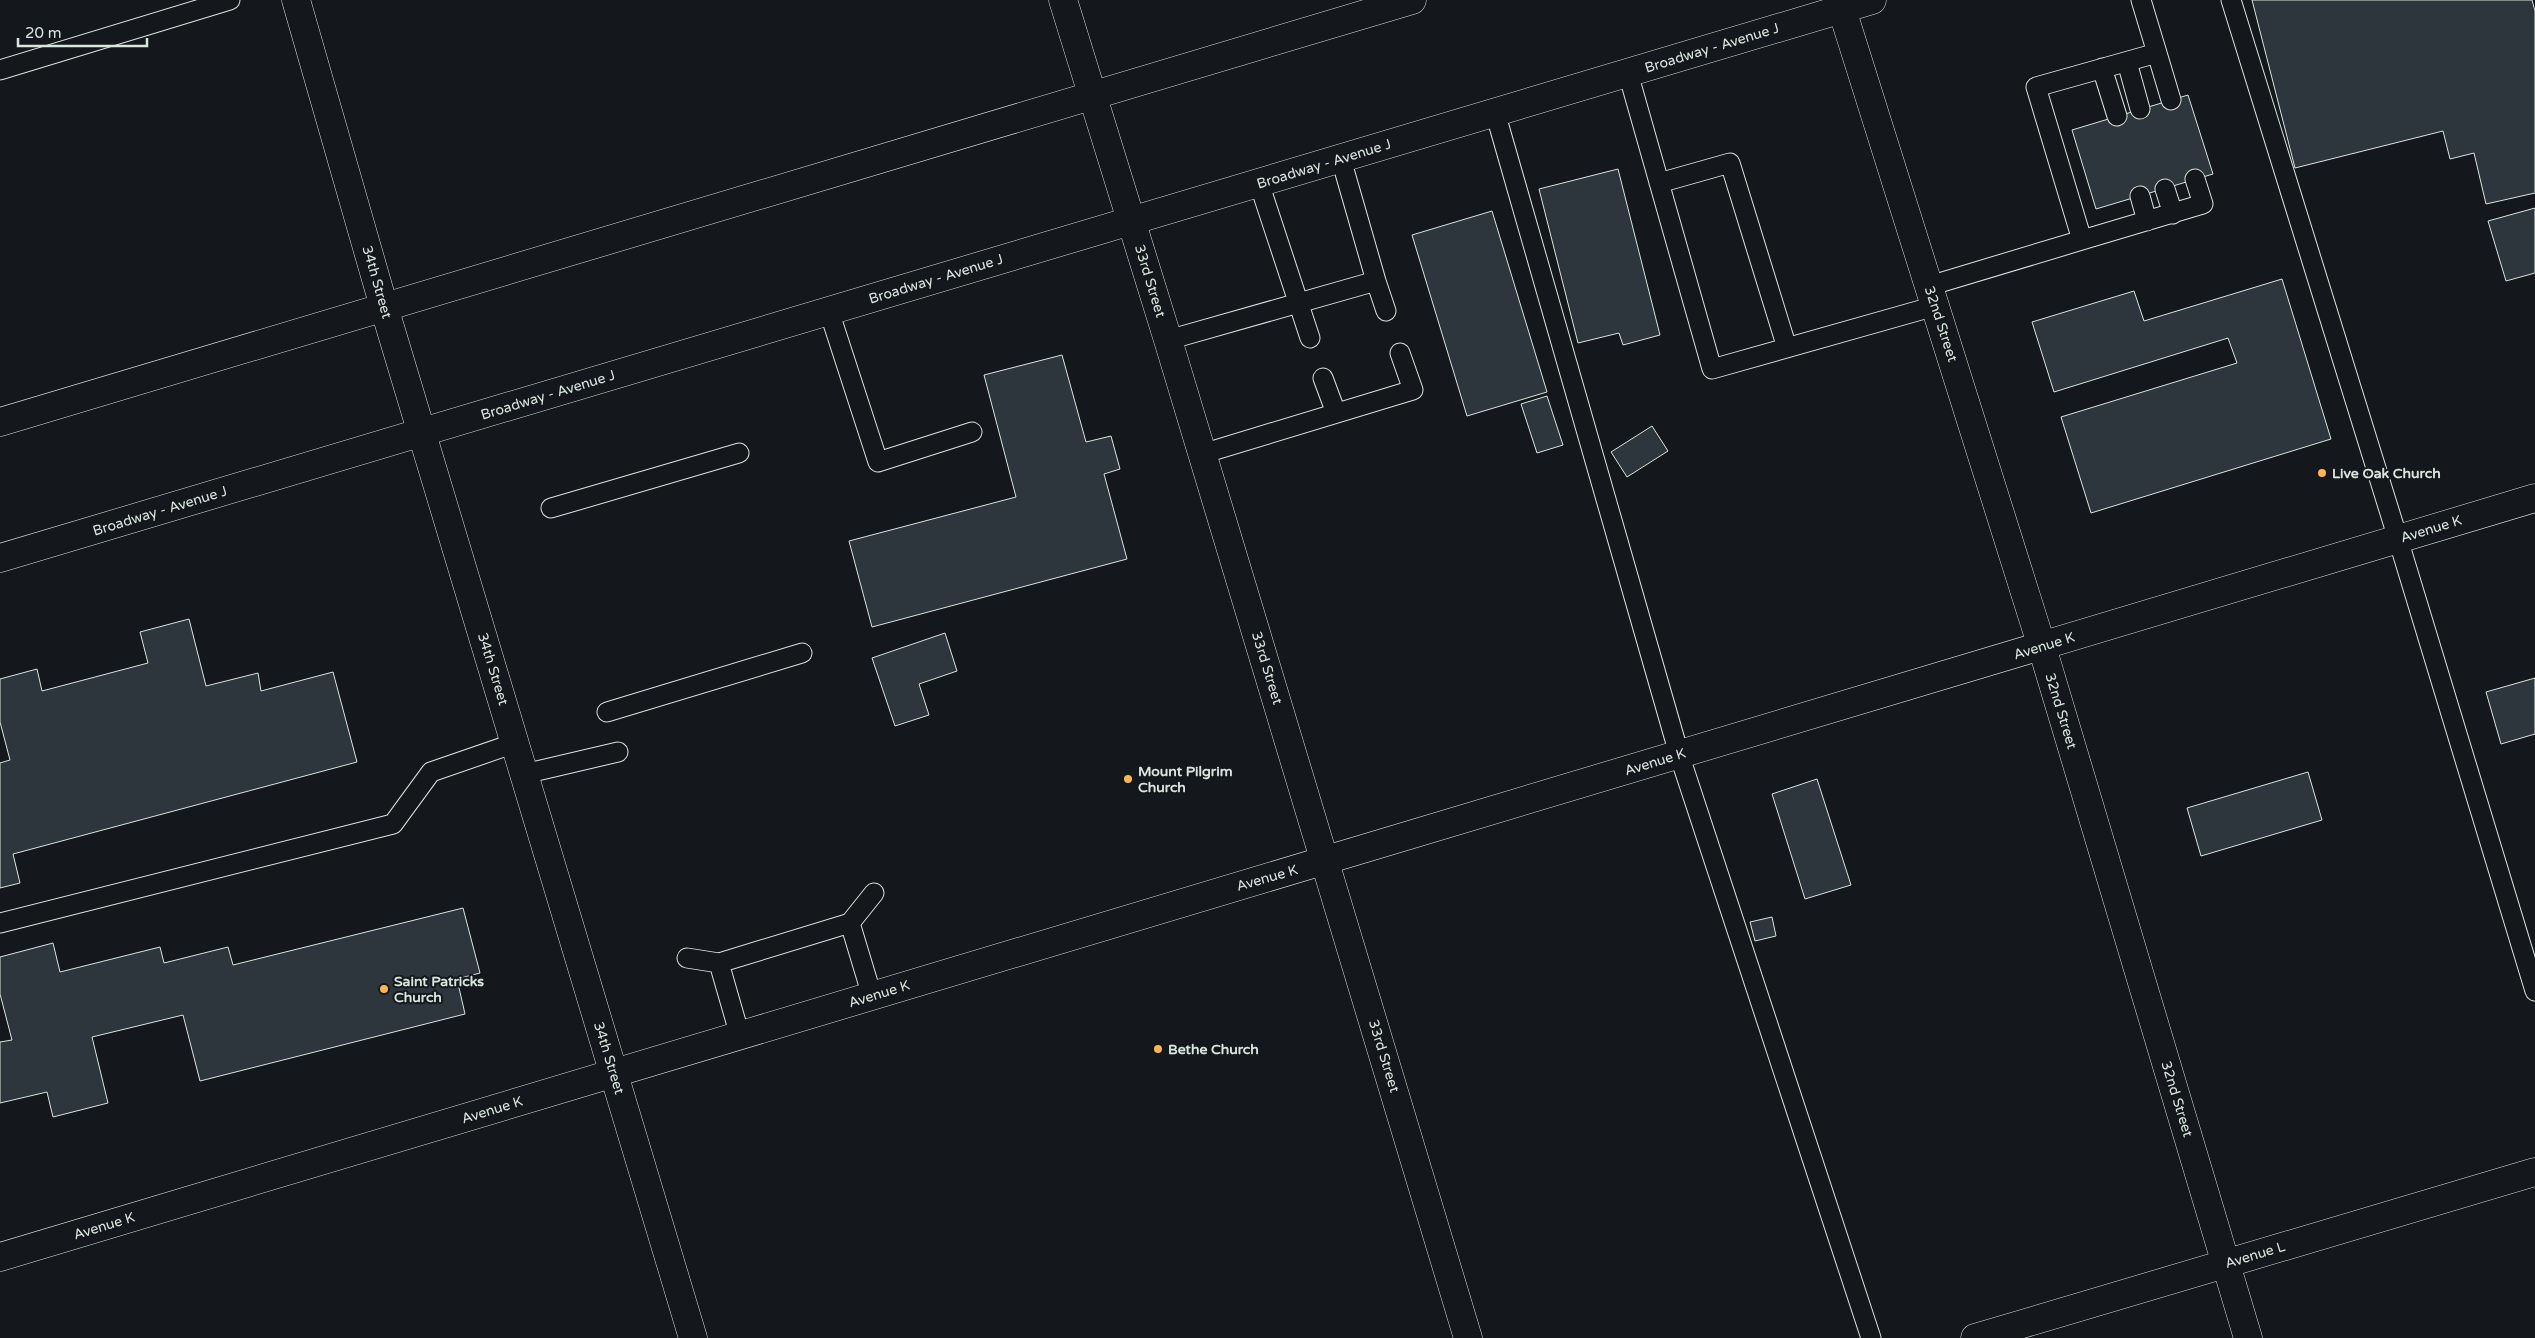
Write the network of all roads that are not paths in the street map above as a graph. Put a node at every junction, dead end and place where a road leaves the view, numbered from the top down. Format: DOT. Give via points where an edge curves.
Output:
graph roads {
  1 [pos="230,0"];
  2 [pos="296,0"];
  3 [pos="1063,0"];
  4 [pos="1412,0"];
  5 [pos="1872,0"];
  6 [pos="2141,0"];
  7 [pos="2231,0"];
  8 [pos="1377,5"];
  9 [pos="1840,5"];
  10 [pos="2157,53"];
  11 [pos="2127,62"];
  12 [pos="2102,68"];
  13 [pos="0,70"];
  14 [pos="1628,72"];
  15 [pos="1092,95"];
  16 [pos="2171,100"];
  17 [pos="2140,109"];
  18 [pos="1495,112"];
  19 [pos="2117,116"];
  20 [pos="1341,159"];
  21 [pos="2195,179"];
  22 [pos="1259,183"];
  23 [pos="1659,183"];
  24 [pos="2165,189"];
  25 [pos="2140,196"];
  26 [pos="2173,214"];
  27 [pos="1132,221"];
  28 [pos="2147,221"];
  29 [pos="2082,240"];
  30 [pos="1376,281"];
  31 [pos="1932,296"];
  32 [pos="1297,303"];
  33 [pos="384,307"];
  34 [pos="829,311"];
  35 [pos="1386,311"];
  36 [pos="1310,338"];
  37 [pos="1168,340"];
  38 [pos="1788,348"];
  39 [pos="1400,353"];
  40 [pos="1323,378"];
  41 [pos="1336,413"];
  42 [pos="0,422"];
  43 [pos="423,432"];
  44 [pos="972,432"];
  45 [pos="739,453"];
  46 [pos="1202,454"];
  47 [pos="2535,498"];
  48 [pos="551,508"];
  49 [pos="2398,539"];
  50 [pos="0,558"];
  51 [pos="2042,647"];
  52 [pos="802,653"];
  53 [pos="608,712"];
  54 [pos="515,743"];
  55 [pos="618,752"];
  56 [pos="1679,754"];
  57 [pos="524,774"];
  58 [pos="1325,861"];
  59 [pos="874,893"];
  60 [pos="0,923"];
  61 [pos="850,923"];
  62 [pos="687,958"];
  63 [pos="719,963"];
  64 [pos="2535,991"];
  65 [pos="872,996"];
  66 [pos="740,1036"];
  67 [pos="614,1074"];
  68 [pos="2535,1172"];
  69 [pos="0,1257"];
  70 [pos="2226,1264"];
  71 [pos="694,1338"];
  72 [pos="1468,1338"];
  73 [pos="1871,1338"];
  74 [pos="1975,1338"];
  75 [pos="2248,1338"];
  1 -- 13 [label="lane"];
  2 -- 33 [label="street, 34th Street"];
  3 -- 15 [label="street, 33rd Street"];
  4 -- 8 [label="street"];
  5 -- 9 [label="street, Broadway - Avenue J"];
  6 -- 10 [label="lane"];
  7 -- 49 [label="lane"];
  8 -- 15 [label="street"];
  9 -- 14 [label="street, Broadway - Avenue J"];
  9 -- 31 [label="street, 32nd Street"];
  10 -- 11 [label="lane"];
  10 -- 16 [label="lane"];
  11 -- 12 [label="lane"];
  11 -- 17 [label="lane"];
  12 -- 19 [label="lane"];
  12 -- 29 [label="lane" via="2036,87"];
  14 -- 18 [label="street, Broadway - Avenue J"];
  14 -- 23 [label="lane"];
  15 -- 27 [label="street, 33rd Street"];
  15 -- 33 [label="street"];
  18 -- 20 [label="street, Broadway - Avenue J"];
  18 -- 56 [label="lane"];
  20 -- 22 [label="street, Broadway - Avenue J"];
  20 -- 30 [label="lane"];
  21 -- 26 [label="lane" via="2203,204"];
  22 -- 27 [label="street, Broadway - Avenue J"];
  22 -- 32 [label="lane"];
  23 -- 38 [label="lane" via="1730,163"];
  23 -- 38 [label="lane" via="1712,369"];
  24 -- 26 [label="lane"];
  25 -- 28 [label="lane"];
  26 -- 28 [label="lane"];
  27 -- 34 [label="street, Broadway - Avenue J"];
  27 -- 37 [label="street, 33rd Street"];
  28 -- 29 [label="lane"];
  29 -- 31 [label="lane"];
  30 -- 32 [label="lane"];
  30 -- 35 [label="lane"];
  31 -- 38 [label="lane"];
  31 -- 51 [label="street, 32nd Street"];
  32 -- 36 [label="lane"];
  32 -- 37 [label="lane"];
  33 -- 42 [label="street"];
  33 -- 43 [label="street, 34th Street"];
  34 -- 43 [label="street, Broadway - Avenue J"];
  34 -- 44 [label="lane" via="878,462"];
  37 -- 46 [label="street, 33rd Street"];
  39 -- 41 [label="lane" via="1413,390"];
  40 -- 41 [label="lane"];
  41 -- 46 [label="lane"];
  43 -- 50 [label="street, Broadway - Avenue J"];
  43 -- 54 [label="street, 34th Street"];
  45 -- 48 [label="lane"];
  46 -- 58 [label="street, 33rd Street"];
  47 -- 49 [label="street, Avenue K"];
  49 -- 51 [label="street, Avenue K"];
  49 -- 64 [label="lane"];
  51 -- 56 [label="street, Avenue K"];
  51 -- 70 [label="street, 32nd Street"];
  52 -- 53 [label="lane"];
  54 -- 57 [label="street, 34th Street"];
  54 -- 60 [label="lane" via="431,772 393,824"];
  55 -- 57 [label="lane"];
  56 -- 58 [label="street, Avenue K"];
  56 -- 73 [label="lane"];
  57 -- 67 [label="street, 34th Street"];
  58 -- 65 [label="street, Avenue K"];
  58 -- 72 [label="street, 33rd Street"];
  59 -- 61 [label="lane"];
  61 -- 63 [label="lane"];
  61 -- 65 [label="lane"];
  62 -- 63 [label="lane"];
  63 -- 66 [label="lane"];
  65 -- 66 [label="street, Avenue K"];
  66 -- 67 [label="street, Avenue K"];
  67 -- 69 [label="street, Avenue K"];
  67 -- 71 [label="street, 34th Street"];
  68 -- 70 [label="street, Avenue L"];
  70 -- 74 [label="street, Avenue L"];
  70 -- 75 [label="street, 32nd Street"];
}
